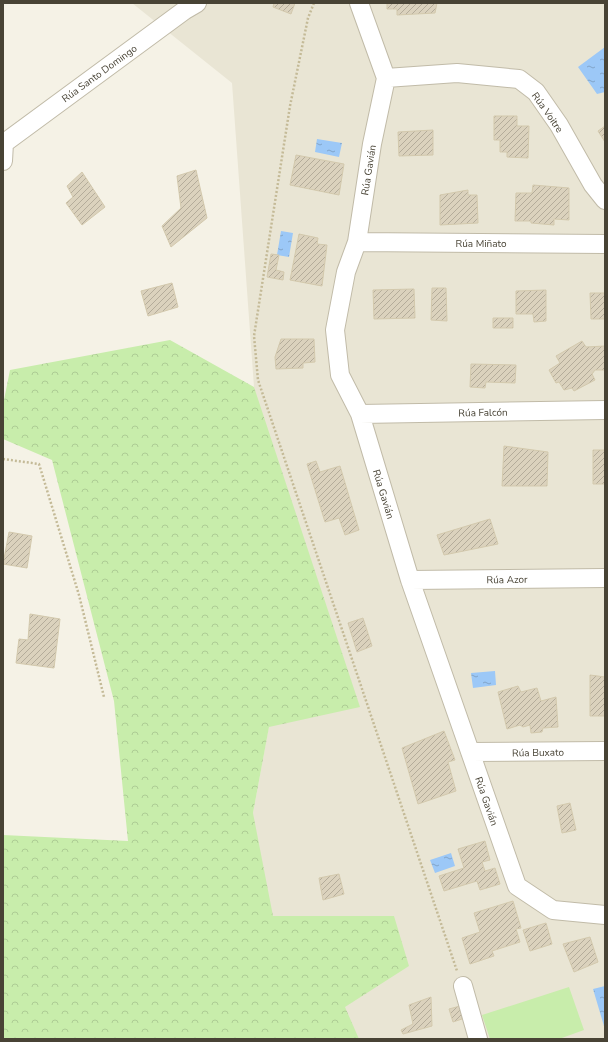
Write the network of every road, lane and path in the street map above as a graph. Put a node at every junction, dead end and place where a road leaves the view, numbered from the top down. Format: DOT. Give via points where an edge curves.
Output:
graph roads {
  1 [pos="197,3"];
  2 [pos="314,3"];
  3 [pos="359,3"];
  4 [pos="386,78"];
  5 [pos="4,143"];
  6 [pos="3,161"];
  7 [pos="605,200"];
  8 [pos="357,242"];
  9 [pos="605,244"];
  10 [pos="605,410"];
  11 [pos="360,414"];
  12 [pos="3,459"];
  13 [pos="605,578"];
  14 [pos="410,580"];
  15 [pos="104,697"];
  16 [pos="605,751"];
  17 [pos="470,752"];
  18 [pos="605,915"];
  19 [pos="463,986"];
  20 [pos="478,1039"];
  1 -- 5 [label="street, Rúa Santo Domingo"];
  2 -- 19 [label="path" via="308,18 290,106 254,336 258,380"];
  3 -- 4 [label="street"];
  4 -- 7 [label="street, Rúa Voitre" via="457,73 519,79 536,92 559,125 593,185"];
  4 -- 8 [label="street, Rúa Gavián" via="372,144"];
  5 -- 6 [label="street"];
  8 -- 9 [label="street, Rúa Miñato"];
  8 -- 11 [label="street, Rúa Gavián" via="346,272 335,330 340,375"];
  10 -- 11 [label="street, Rúa Falcón"];
  11 -- 14 [label="street, Rúa Gavián"];
  12 -- 15 [label="path" via="39,464 79,595"];
  13 -- 14 [label="street, Rúa Azor"];
  14 -- 17 [label="street, Rúa Gavián"];
  16 -- 17 [label="street, Rúa Buxato"];
  17 -- 18 [label="street, Rúa Gavián" via="517,886 553,910"];
  19 -- 20 [label="street"];
}
